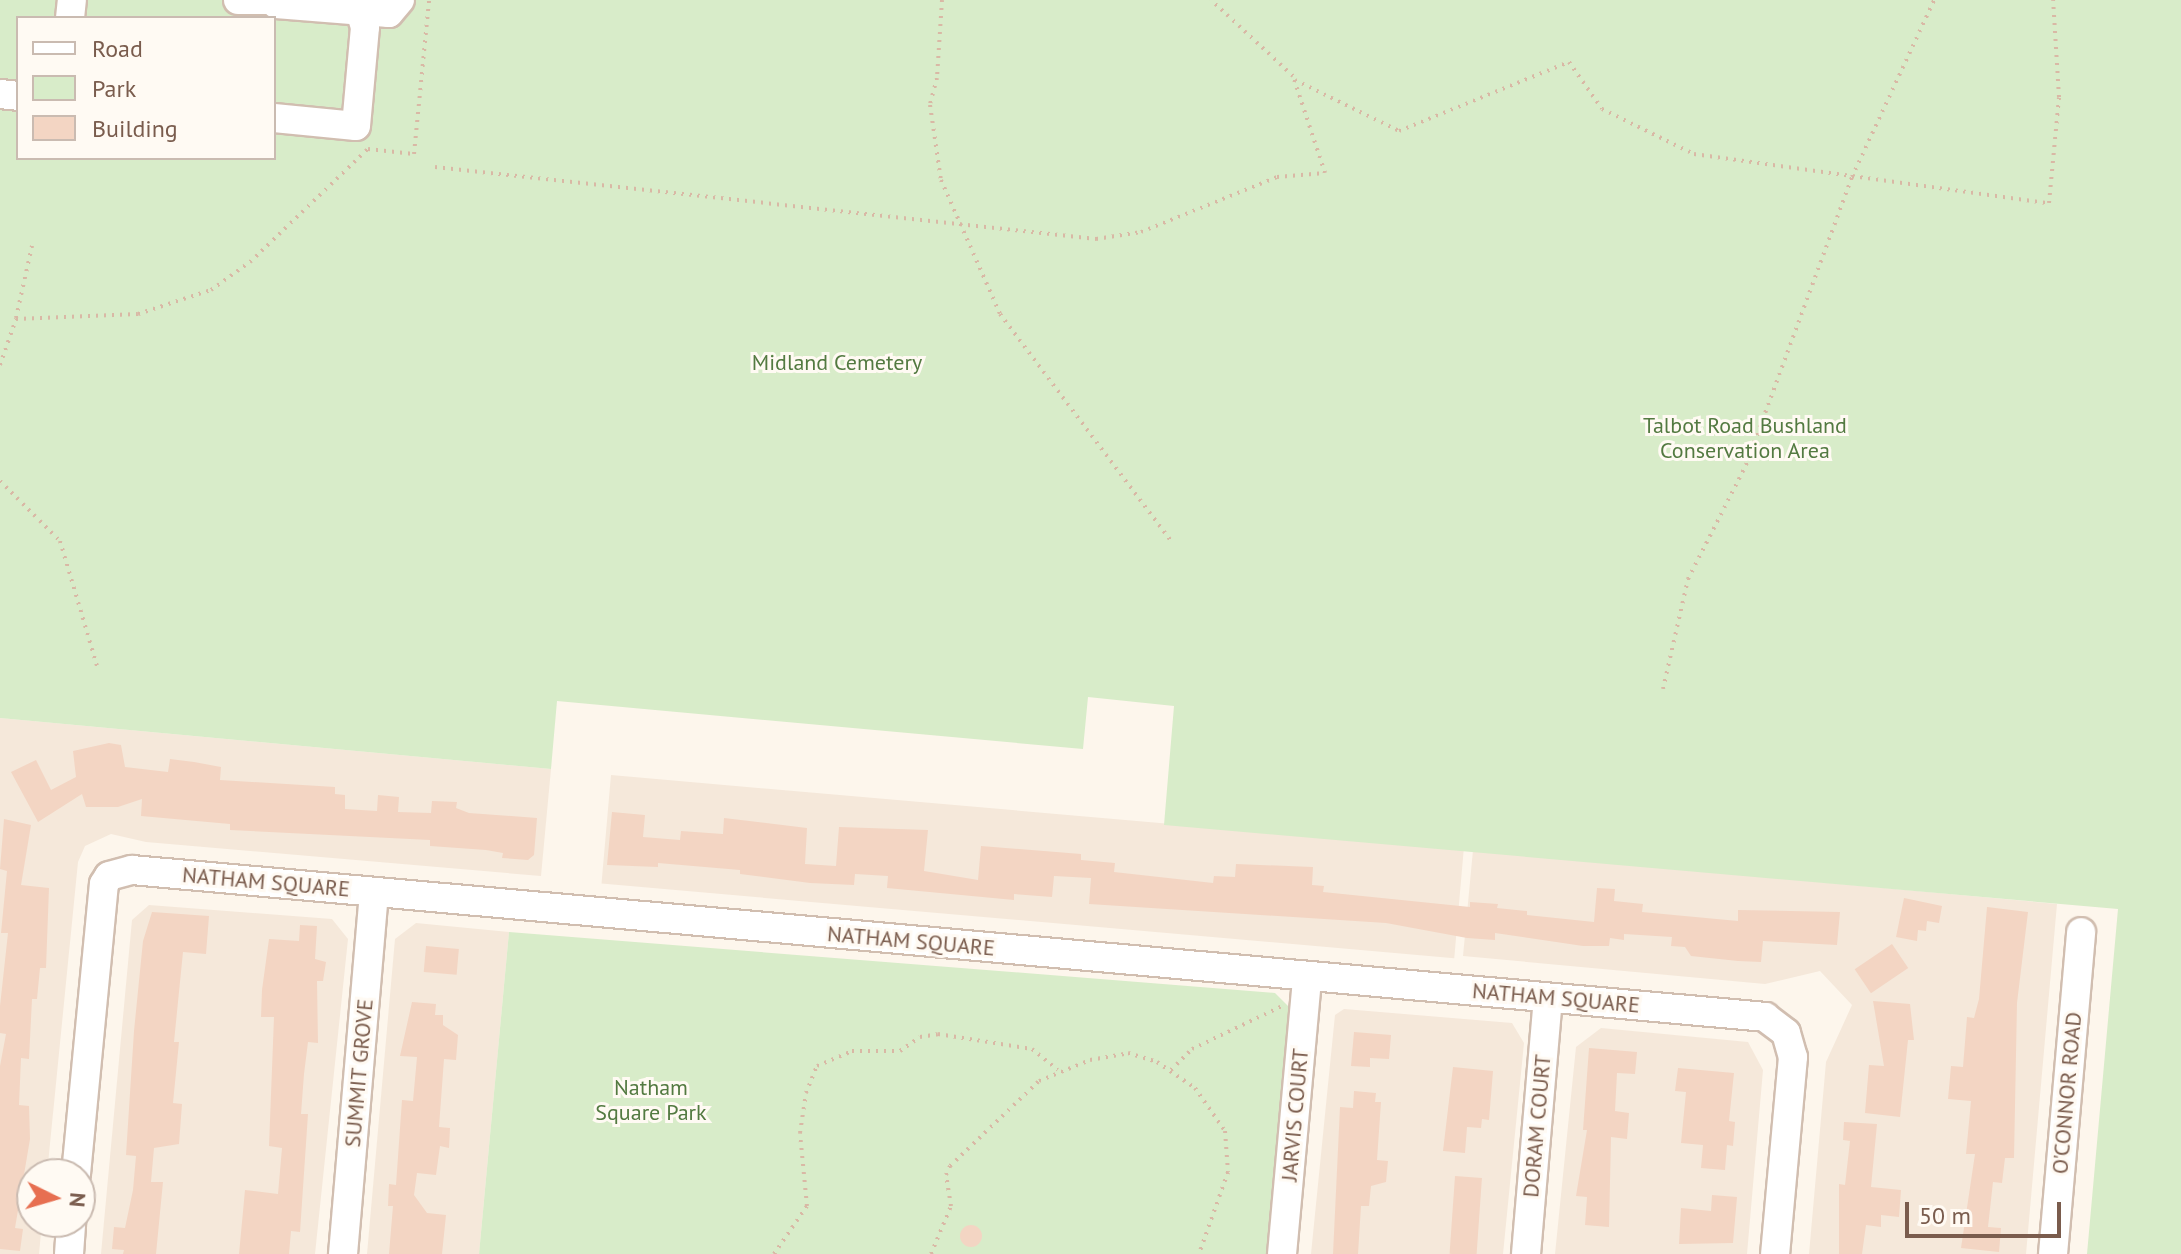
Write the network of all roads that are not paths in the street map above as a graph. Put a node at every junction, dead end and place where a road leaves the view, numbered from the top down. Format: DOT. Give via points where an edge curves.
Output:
graph roads {
  1 [pos="238,0"];
  2 [pos="400,0"];
  3 [pos="276,2"];
  4 [pos="360,12"];
  5 [pos="276,118"];
  6 [pos="374,892"];
  7 [pos="2081,932"];
  8 [pos="1307,977"];
  9 [pos="1548,998"];
  10 [pos="77,1158"];
  11 [pos="343,1254"];
  12 [pos="1282,1254"];
  13 [pos="1526,1254"];
  14 [pos="1775,1254"];
  15 [pos="2053,1254"];
  1 -- 3 [label="street"];
  2 -- 4 [label="street" via="389,13"];
  3 -- 4 [label="street"];
  4 -- 5 [label="street" via="365,27 362,137"];
  6 -- 8 [label="street, NATHAM SQUARE"];
  6 -- 10 [label="street, NATHAM SQUARE" via="132,870 109,876 96,943"];
  6 -- 11 [label="street, SUMMIT GROVE"];
  7 -- 15 [label="street, O'CONNOR ROAD"];
  8 -- 9 [label="street, NATHAM SQUARE"];
  8 -- 12 [label="street, JARVIS COURT"];
  9 -- 13 [label="street, DORAM COURT"];
  9 -- 14 [label="street, NATHAM SQUARE" via="1765,1017 1786,1033 1793,1057"];
}
